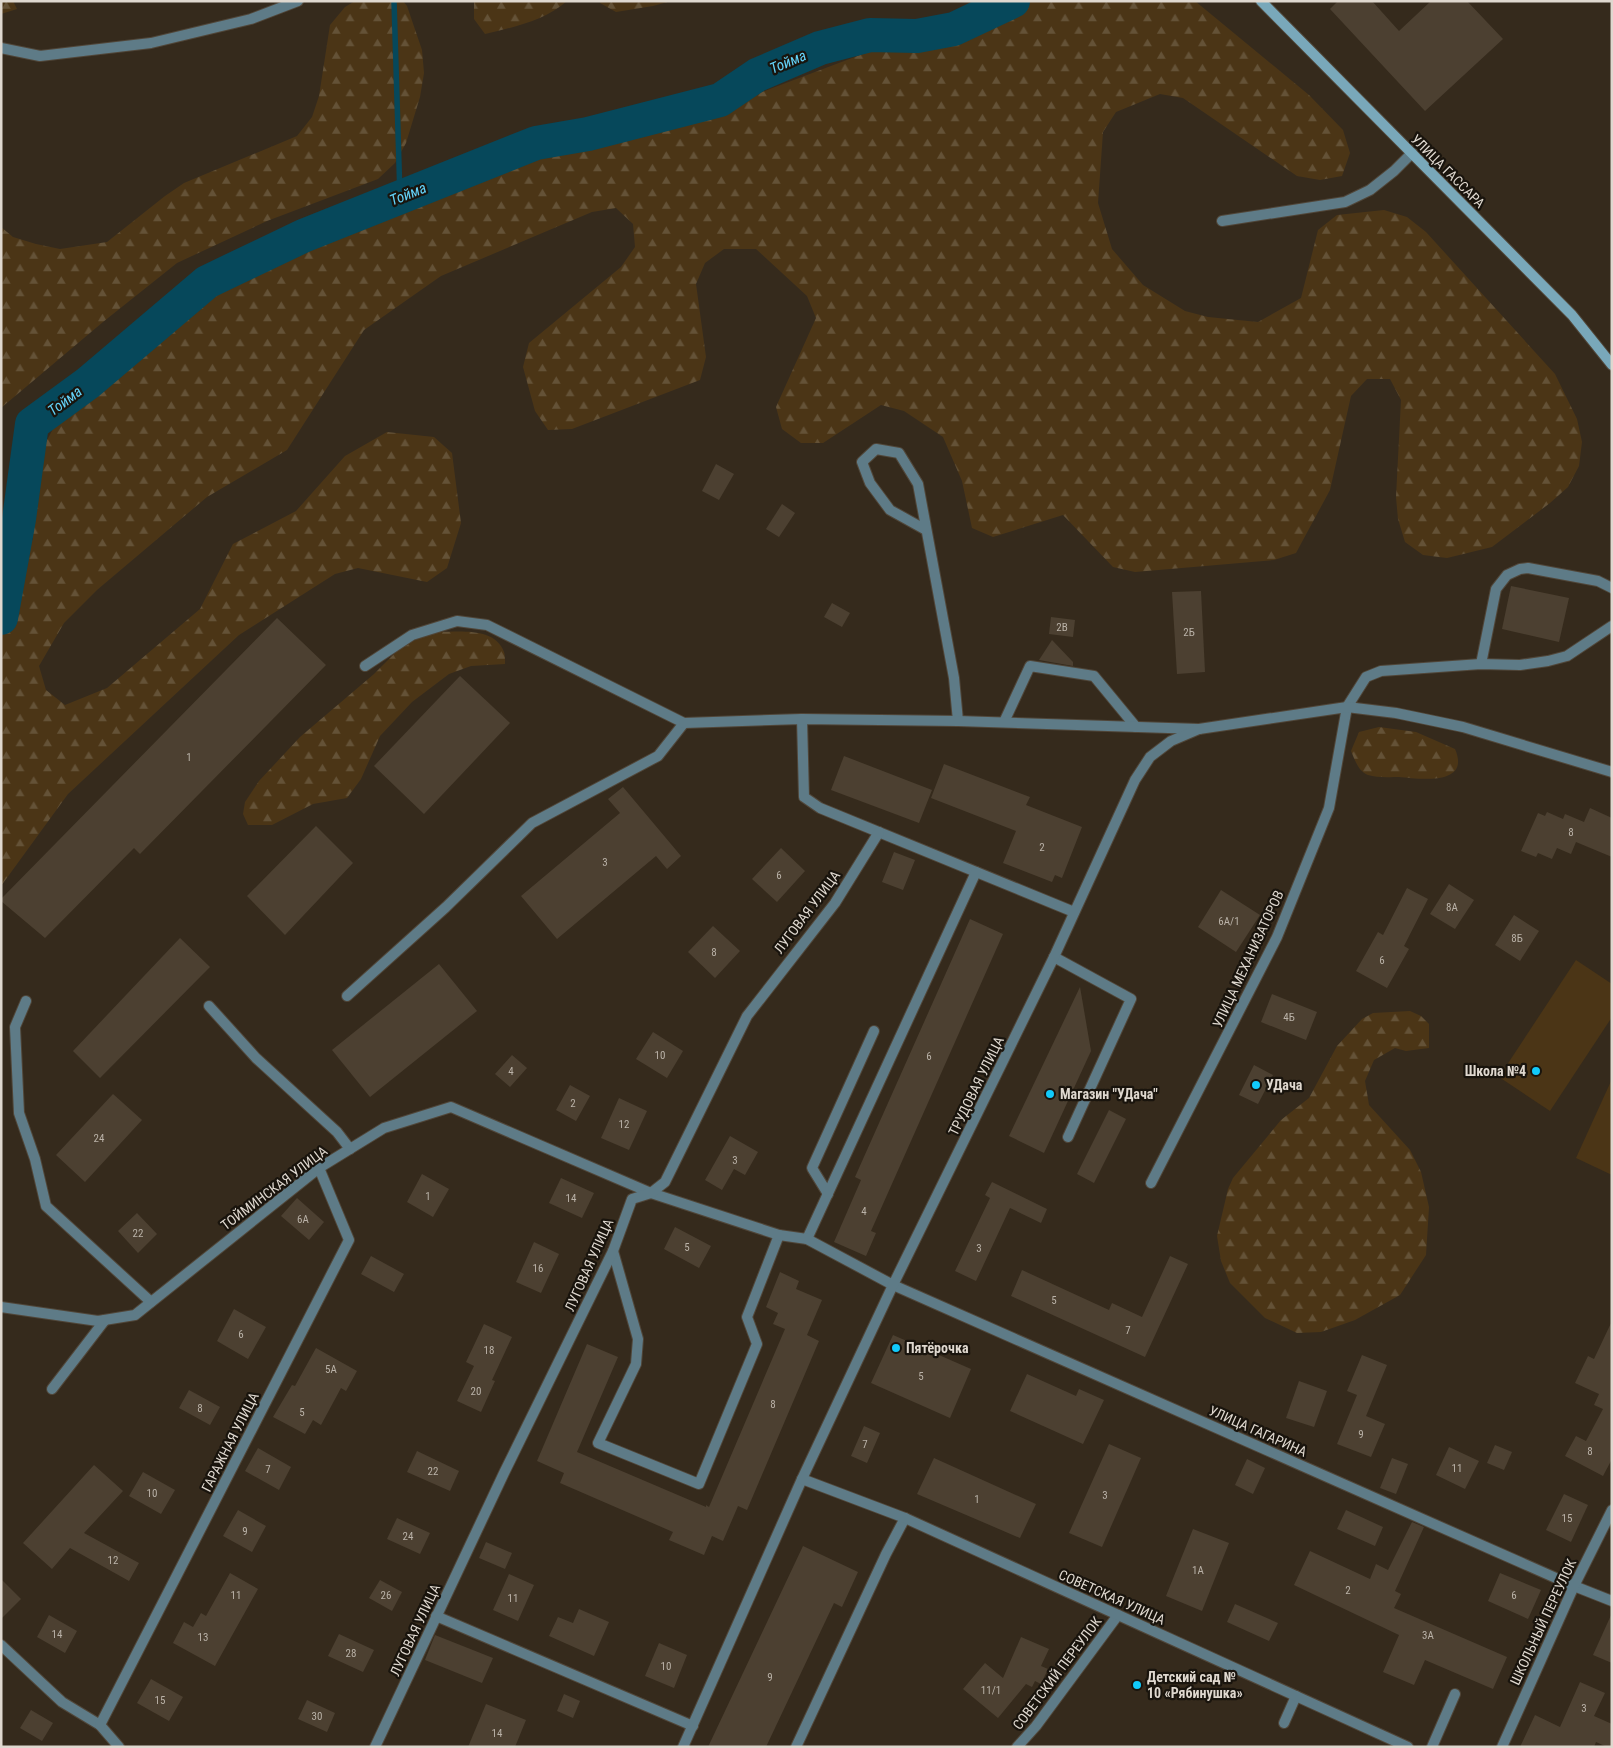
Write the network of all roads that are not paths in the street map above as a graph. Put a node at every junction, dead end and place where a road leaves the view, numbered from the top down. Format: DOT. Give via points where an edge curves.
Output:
graph roads {
  1 [pos="298,1"];
  2 [pos="1261,1"];
  3 [pos="1,48"];
  4 [pos="1412,153"];
  5 [pos="1222,221"];
  6 [pos="1612,364"];
  7 [pos="926,530"];
  8 [pos="1612,588"];
  9 [pos="1612,626"];
  10 [pos="1481,664"];
  11 [pos="365,666"];
  12 [pos="1348,707"];
  13 [pos="802,719"];
  14 [pos="958,721"];
  15 [pos="1004,722"];
  16 [pos="684,723"];
  17 [pos="1136,727"];
  18 [pos="1199,729"];
  19 [pos="1612,772"];
  20 [pos="878,832"];
  21 [pos="976,872"];
  22 [pos="1074,912"];
  23 [pos="1054,957"];
  24 [pos="347,996"];
  25 [pos="26,1001"];
  26 [pos="209,1006"];
  27 [pos="874,1031"];
  28 [pos="1068,1137"];
  29 [pos="350,1149"];
  30 [pos="319,1168"];
  31 [pos="1151,1183"];
  32 [pos="651,1193"];
  33 [pos="828,1194"];
  34 [pos="779,1235"];
  35 [pos="807,1239"];
  36 [pos="613,1251"];
  37 [pos="893,1285"];
  38 [pos="151,1302"];
  39 [pos="1,1307"];
  40 [pos="105,1320"];
  41 [pos="52,1389"];
  42 [pos="802,1479"];
  43 [pos="1612,1510"];
  44 [pos="905,1518"];
  45 [pos="1574,1586"];
  46 [pos="1612,1601"];
  47 [pos="1118,1615"];
  48 [pos="436,1616"];
  49 [pos="1,1645"];
  50 [pos="1455,1694"];
  51 [pos="1296,1696"];
  52 [pos="1284,1723"];
  53 [pos="100,1725"];
  54 [pos="693,1726"];
  55 [pos="119,1747"];
  56 [pos="375,1747"];
  57 [pos="683,1747"];
  58 [pos="796,1747"];
  59 [pos="1017,1747"];
  60 [pos="1408,1747"];
  61 [pos="1432,1747"];
  62 [pos="1502,1747"];
  1 -- 3 [label="street" via="251,19 151,43 40,56"];
  2 -- 4 [label="main road, УЛИЦА ГАССАРА"];
  4 -- 5 [label="street" via="1370,190 1345,202"];
  4 -- 6 [label="main road, УЛИЦА ГАССАРА" via="1572,315"];
  7 -- 7 [label="street" via="918,484 900,454 876,449 862,462 870,483 890,510"];
  7 -- 14 [label="street" via="954,678"];
  8 -- 10 [label="street" via="1598,581 1528,568 1512,572 1501,580 1496,589"];
  9 -- 10 [label="street" via="1567,656 1548,662"];
  10 -- 12 [label="street" via="1381,671 1366,677"];
  11 -- 16 [label="street" via="412,635 457,621 487,625"];
  12 -- 18 [label="street"];
  12 -- 19 [label="street" via="1463,727"];
  12 -- 31 [label="street, УЛИЦА МЕХАНИЗАТОРОВ" via="1329,808 1277,936"];
  13 -- 14 [label="street"];
  13 -- 16 [label="street"];
  13 -- 20 [label="street" via="804,797 820,808"];
  14 -- 15 [label="street"];
  15 -- 17 [label="street"];
  15 -- 17 [label="street" via="1030,666 1094,676"];
  16 -- 24 [label="street" via="658,756 532,823"];
  17 -- 18 [label="street"];
  18 -- 22 [label="street, ТРУДОВАЯ УЛИЦА" via="1171,741 1145,764"];
  20 -- 21 [label="street"];
  20 -- 32 [label="street, ЛУГОВАЯ УЛИЦА" via="835,903 747,1016 666,1182"];
  21 -- 22 [label="street"];
  21 -- 33 [label="street"];
  22 -- 23 [label="street, ТРУДОВАЯ УЛИЦА"];
  23 -- 28 [label="street" via="1131,999"];
  23 -- 37 [label="street, ТРУДОВАЯ УЛИЦА"];
  25 -- 38 [label="street" via="15,1027 19,1113 35,1159 46,1206"];
  26 -- 29 [label="street" via="256,1058 337,1132"];
  27 -- 33 [label="street" via="812,1168"];
  29 -- 30 [label="street, ТОЙМИНСКАЯ УЛИЦА"];
  29 -- 32 [label="street, ТОЙМИНСКАЯ УЛИЦА" via="384,1128 451,1107"];
  30 -- 38 [label="street, ТОЙМИНСКАЯ УЛИЦА"];
  30 -- 53 [label="street, ГАРАЖНАЯ УЛИЦА" via="349,1240"];
  32 -- 34 [label="street, ТОЙМИНСКАЯ УЛИЦА"];
  32 -- 36 [label="street, ЛУГОВАЯ УЛИЦА" via="632,1199"];
  33 -- 35 [label="street"];
  34 -- 35 [label="street, ТОЙМИНСКАЯ УЛИЦА"];
  34 -- 36 [label="street" via="747,1317 757,1344 699,1484 598,1443 636,1364 638,1340"];
  35 -- 37 [label="street, УЛИЦА ГАГАРИНА"];
  36 -- 48 [label="street, ЛУГОВАЯ УЛИЦА"];
  37 -- 42 [label="street, ТРУДОВАЯ УЛИЦА"];
  37 -- 45 [label="street, УЛИЦА ГАГАРИНА"];
  38 -- 40 [label="street, ТОЙМИНСКАЯ УЛИЦА" via="135,1315"];
  39 -- 40 [label="street, ТОЙМИНСКАЯ УЛИЦА"];
  40 -- 41 [label="street"];
  42 -- 44 [label="street, СОВЕТСКАЯ УЛИЦА"];
  42 -- 54 [label="street, ТРУДОВАЯ УЛИЦА"];
  43 -- 45 [label="street, ШКОЛЬНЫЙ ПЕРЕУЛОК"];
  44 -- 47 [label="street, СОВЕТСКАЯ УЛИЦА"];
  44 -- 58 [label="street"];
  45 -- 46 [label="street, УЛИЦА ГАГАРИНА"];
  45 -- 62 [label="street, ШКОЛЬНЫЙ ПЕРЕУЛОК"];
  47 -- 51 [label="street, СОВЕТСКАЯ УЛИЦА"];
  47 -- 59 [label="street, СОВЕТСКИЙ ПЕРЕУЛОК"];
  48 -- 54 [label="street"];
  48 -- 56 [label="street, ЛУГОВАЯ УЛИЦА"];
  49 -- 53 [label="street" via="62,1702"];
  50 -- 61 [label="street"];
  51 -- 52 [label="street"];
  51 -- 60 [label="street, СОВЕТСКАЯ УЛИЦА"];
  53 -- 55 [label="street"];
  54 -- 57 [label="street, ТРУДОВАЯ УЛИЦА"];
}
